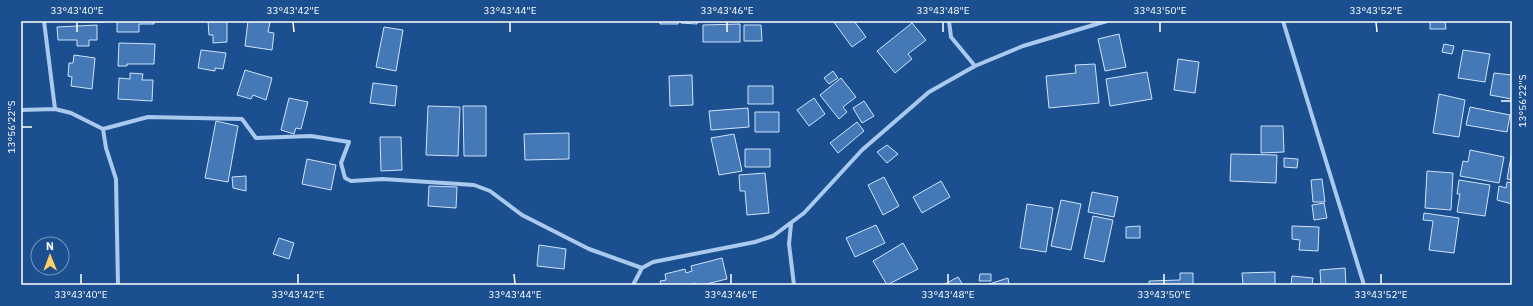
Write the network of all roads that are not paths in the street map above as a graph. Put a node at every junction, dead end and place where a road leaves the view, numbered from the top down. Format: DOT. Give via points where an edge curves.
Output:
graph roads {
  1 [pos="44,21"];
  2 [pos="949,21"];
  3 [pos="1107,21"];
  4 [pos="1283,21"];
  5 [pos="975,66"];
  6 [pos="55,109"];
  7 [pos="21,110"];
  8 [pos="103,129"];
  9 [pos="791,224"];
  10 [pos="642,268"];
  11 [pos="118,285"];
  12 [pos="633,285"];
  13 [pos="794,285"];
  14 [pos="1364,285"];
  1 -- 6 [label="street"];
  2 -- 5 [label="street" via="951,37"];
  3 -- 5 [label="street" via="1023,46"];
  4 -- 14 [label="street"];
  5 -- 9 [label="street" via="929,92 915,103 862,150"];
  6 -- 7 [label="street"];
  6 -- 8 [label="street" via="71,112"];
  8 -- 10 [label="street" via="148,117 242,119 256,138 310,136 349,142 341,163 345,178 352,181 383,179 474,185 490,191 522,215 589,249"];
  8 -- 11 [label="street" via="116,179"];
  9 -- 10 [label="street" via="773,236 754,242 660,260"];
  9 -- 13 [label="street" via="789,244"];
  10 -- 12 [label="street"];
}
